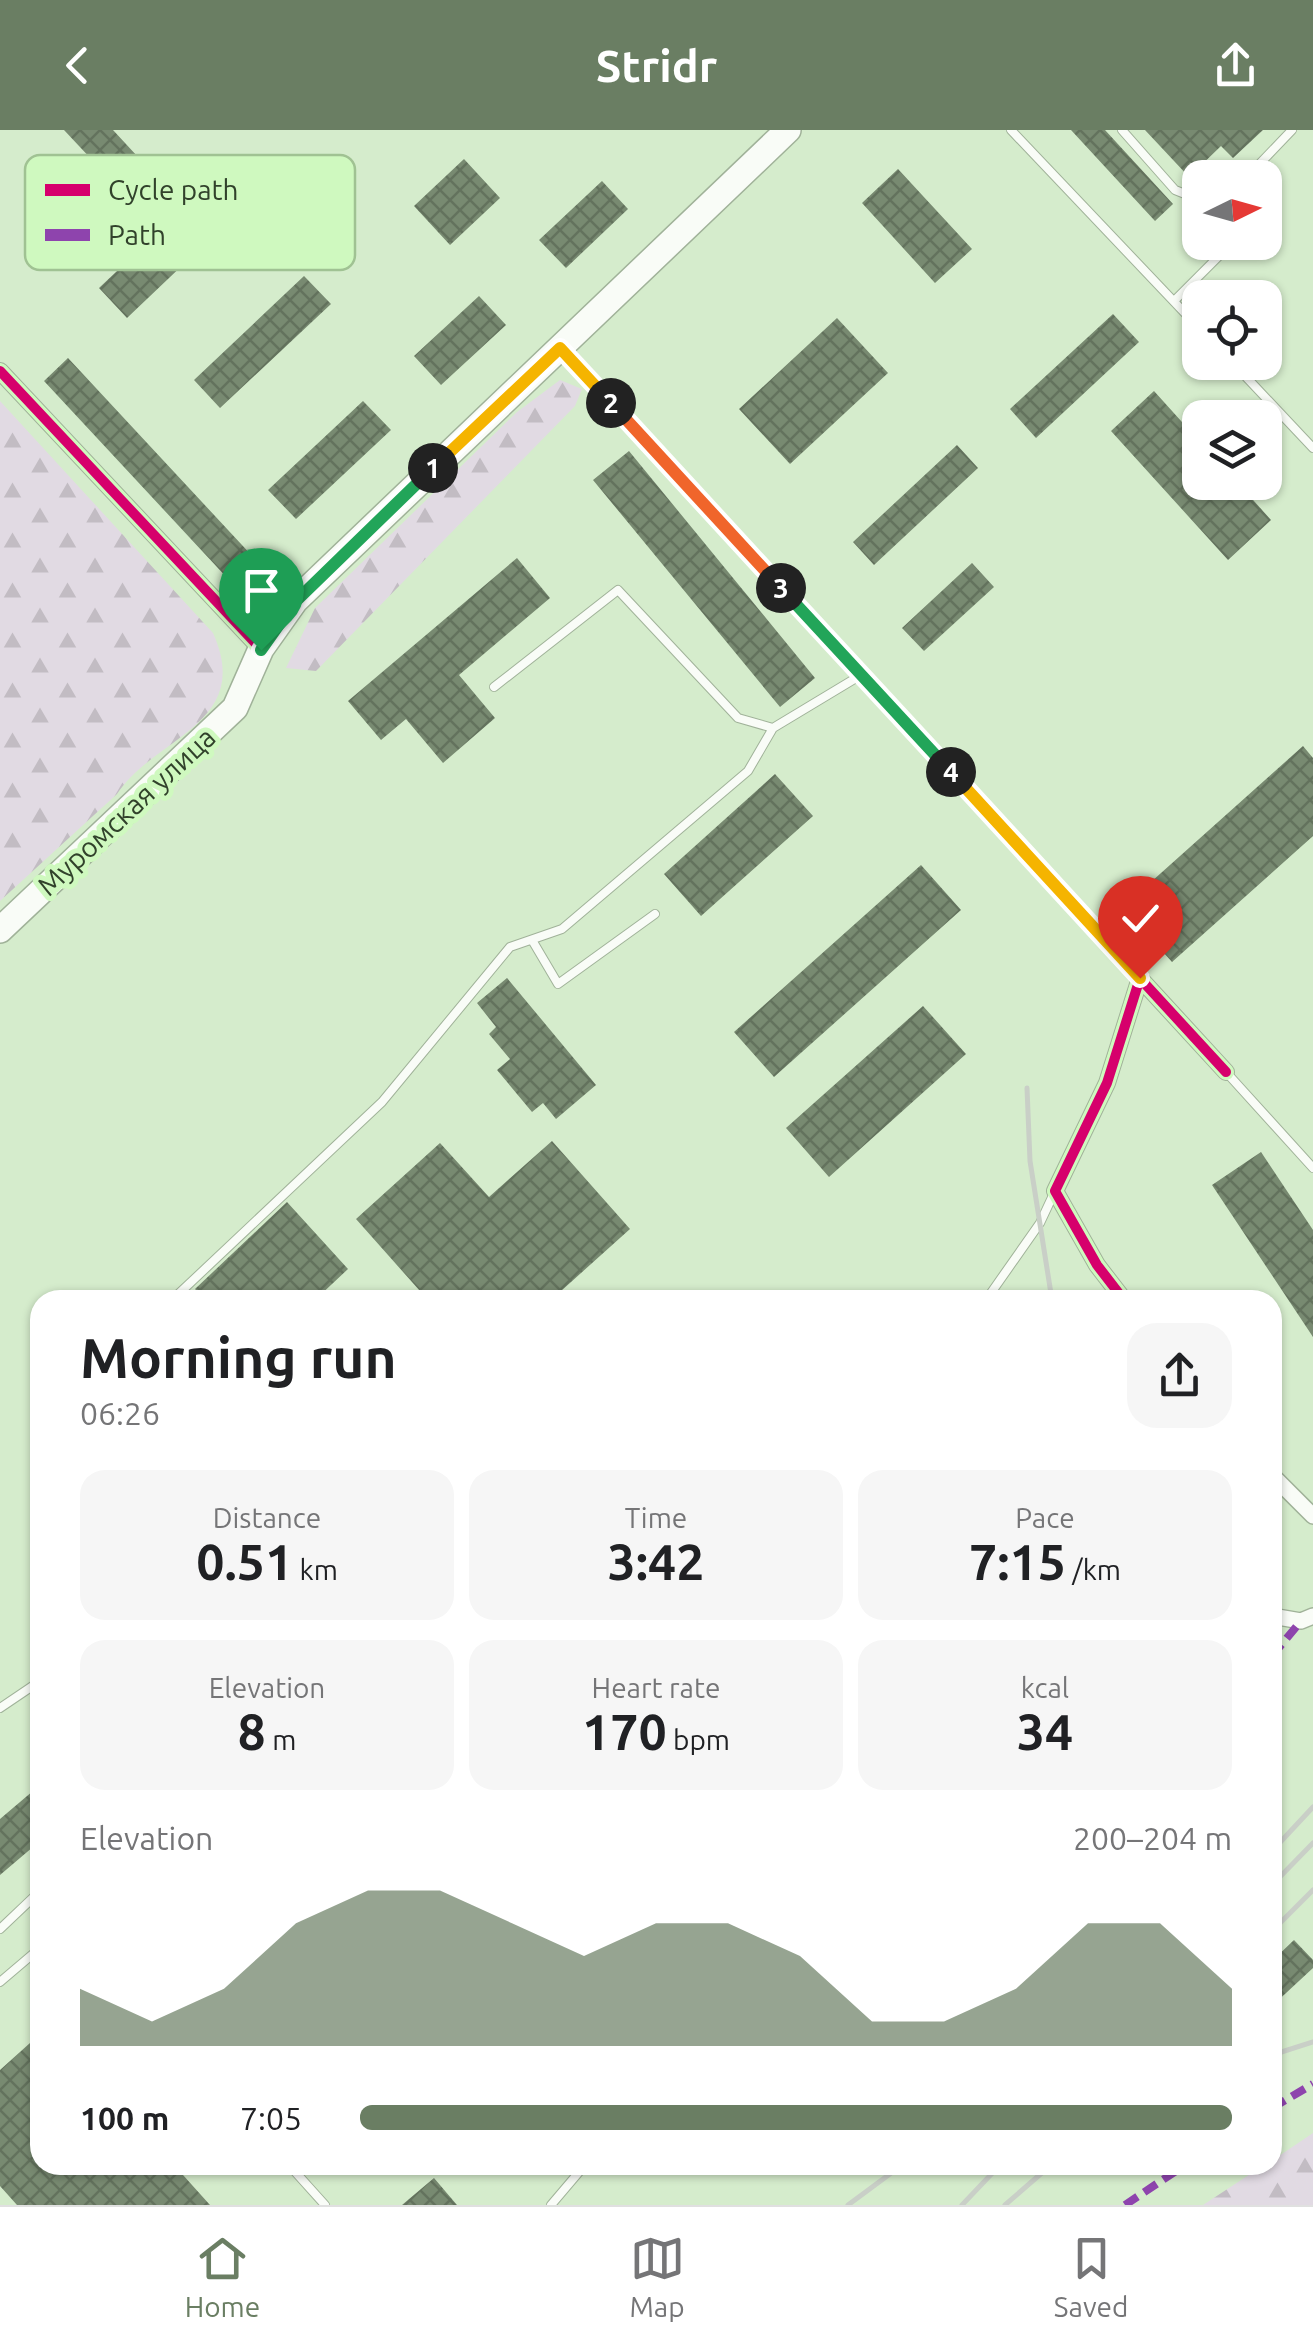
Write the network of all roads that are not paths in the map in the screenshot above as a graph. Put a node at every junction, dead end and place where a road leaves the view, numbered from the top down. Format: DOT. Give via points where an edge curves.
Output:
graph roads {
  1 [pos="788,130"];
  2 [pos="1011,130"];
  3 [pos="1122,130"];
  4 [pos="1292,130"];
  5 [pos="1263,160"];
  6 [pos="1182,193"];
  7 [pos="1216,260"];
  8 [pos="1174,302"];
  9 [pos="1182,310"];
  10 [pos="560,348"];
  11 [pos="0,372"];
  12 [pos="1249,380"];
  13 [pos="1313,448"];
  14 [pos="261,650"];
  15 [pos="862,675"];
  16 [pos="494,687"];
  17 [pos="773,728"];
  18 [pos="655,914"];
  19 [pos="0,930"];
  20 [pos="532,940"];
  21 [pos="1140,978"];
  22 [pos="1226,1072"];
  23 [pos="1313,1168"];
  24 [pos="1056,1191"];
  25 [pos="183,1290"];
  26 [pos="993,1290"];
  27 [pos="1116,1290"];
  28 [pos="1282,1485"];
  29 [pos="1313,1516"];
  30 [pos="1313,1616"];
  31 [pos="1282,1617"];
  32 [pos="30,1688"];
  33 [pos="0,1708"];
  34 [pos="30,1900"];
  35 [pos="0,1929"];
  36 [pos="30,1956"];
  37 [pos="0,1982"];
  38 [pos="298,2175"];
  39 [pos="576,2175"];
  40 [pos="326,2205"];
  41 [pos="550,2205"];
  1 -- 10 [label="main road, Муромская улица"];
  2 -- 8 [label="lane"];
  3 -- 6 [label="lane"];
  4 -- 5 [label="lane"];
  7 -- 8 [label="lane"];
  8 -- 9 [label="lane"];
  10 -- 14 [label="main road, Муромская улица" via="295,602"];
  10 -- 15 [label="street"];
  11 -- 14 [label="street"];
  12 -- 13 [label="lane"];
  14 -- 19 [label="main road, Муромская улица" via="235,708"];
  15 -- 17 [label="lane"];
  15 -- 21 [label="street"];
  16 -- 17 [label="lane" via="618,590 738,718"];
  17 -- 20 [label="lane" via="748,770 562,930"];
  18 -- 20 [label="lane" via="558,984"];
  20 -- 25 [label="lane" via="510,947 382,1102"];
  21 -- 22 [label="street"];
  21 -- 24 [label="street" via="1107,1083"];
  22 -- 23 [label="lane"];
  24 -- 26 [label="lane"];
  24 -- 27 [label="street"];
  28 -- 29 [label="street"];
  30 -- 31 [label="street"];
  32 -- 33 [label="lane"];
  34 -- 35 [label="lane"];
  36 -- 37 [label="lane"];
  38 -- 40 [label="lane"];
  39 -- 41 [label="lane"];
}
